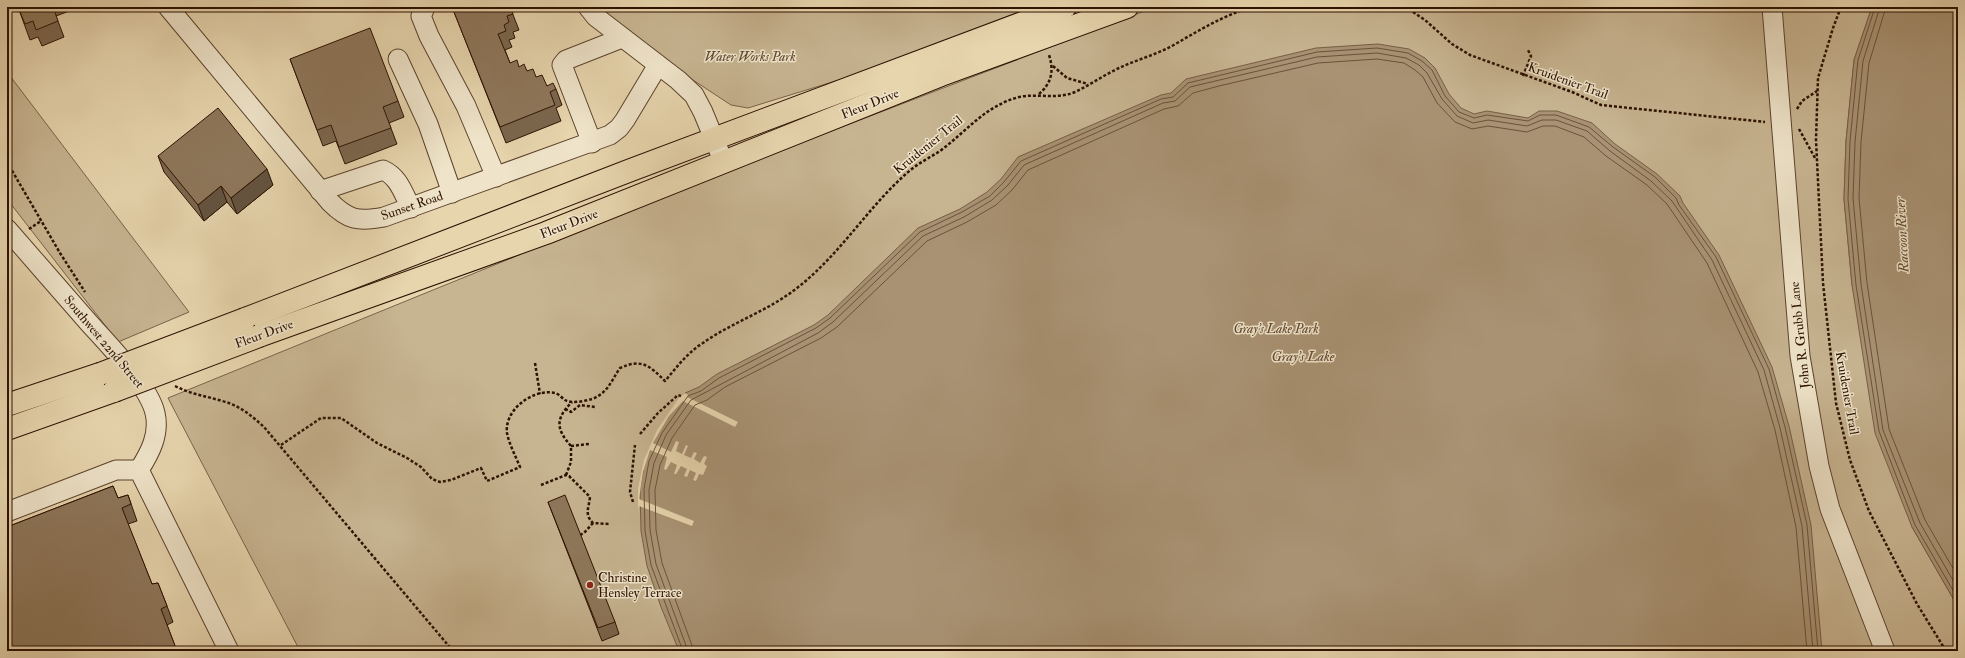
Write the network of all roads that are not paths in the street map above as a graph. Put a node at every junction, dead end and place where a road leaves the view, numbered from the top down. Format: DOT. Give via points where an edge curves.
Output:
graph roads {
  1 [pos="168,7"];
  2 [pos="588,7"];
  3 [pos="1065,7"];
  4 [pos="1127,7"];
  5 [pos="1772,7"];
  6 [pos="426,8"];
  7 [pos="622,38"];
  8 [pos="398,59"];
  9 [pos="658,65"];
  10 [pos="714,139"];
  11 [pos="592,143"];
  12 [pos="724,163"];
  13 [pos="496,177"];
  14 [pos="320,191"];
  15 [pos="452,193"];
  16 [pos="410,208"];
  17 [pos="7,229"];
  18 [pos="7,405"];
  19 [pos="7,430"];
  20 [pos="139,470"];
  21 [pos="7,512"];
  22 [pos="229,651"];
  23 [pos="1886,651"];
  1 -- 14 [label="street, Sunset Road"];
  2 -- 7 [label="street"];
  3 -- 10 [label="main road, Fleur Drive"];
  4 -- 12 [label="main road, Fleur Drive" via="941,75"];
  5 -- 23 [label="street, John R. Grubb Lane" via="1788,121 1800,356 1819,466 1830,509"];
  6 -- 13 [label="street" via="421,16 428,36 466,106"];
  7 -- 9 [label="street"];
  7 -- 11 [label="street" via="566,60 562,65"];
  8 -- 15 [label="street" via="428,124"];
  9 -- 10 [label="street" via="694,95"];
  9 -- 11 [label="street, Sunset Road" via="619,128"];
  10 -- 12 [label="street"];
  10 -- 18 [label="main road, Fleur Drive, bridge" via="100,374"];
  11 -- 13 [label="street, Sunset Road"];
  12 -- 19 [label="main road, Fleur Drive, bridge" via="546,233"];
  13 -- 15 [label="street, Sunset Road"];
  14 -- 16 [label="street, Sunset Road" via="342,214 354,219 384,217"];
  14 -- 16 [label="street" via="383,170 391,173 396,180"];
  15 -- 16 [label="street, Sunset Road"];
  17 -- 20 [label="street, Southwest 22nd Street" via="112,348 150,400 155,413 155,439"];
  20 -- 21 [label="street" via="116,470"];
  20 -- 22 [label="street"];
}
